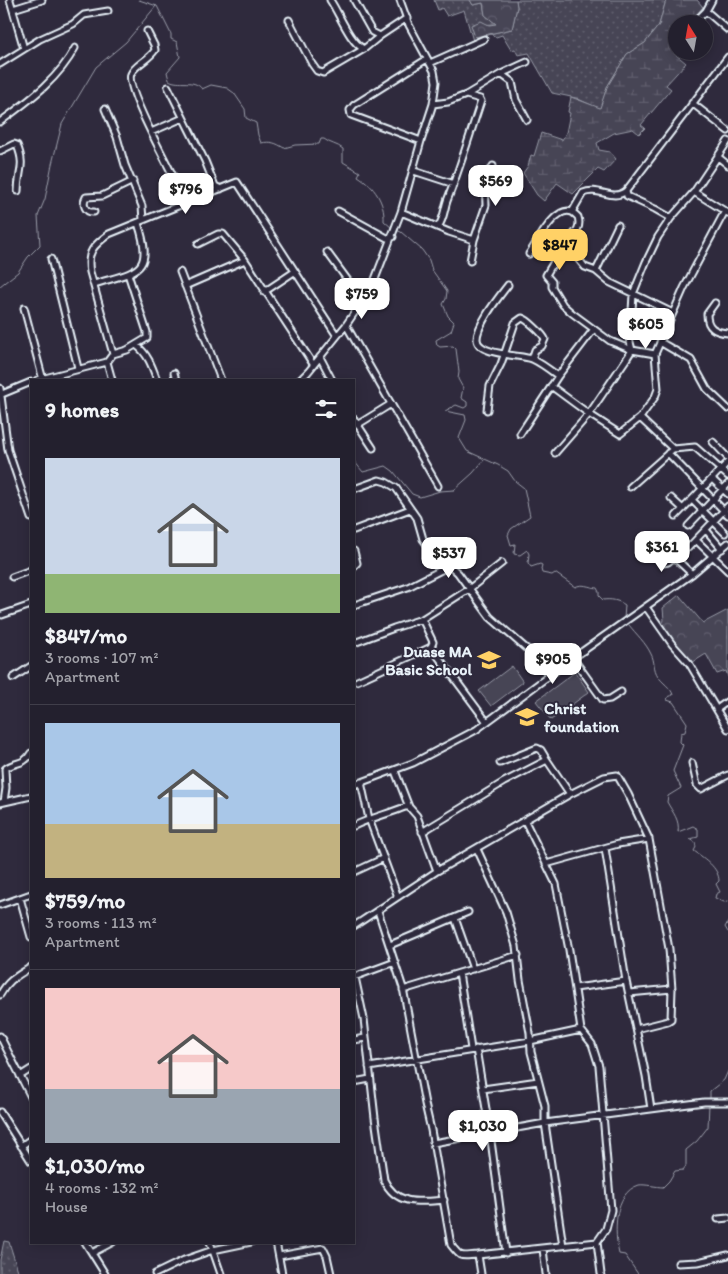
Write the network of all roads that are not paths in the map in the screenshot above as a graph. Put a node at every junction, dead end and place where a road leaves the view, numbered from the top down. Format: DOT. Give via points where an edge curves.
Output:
graph roads {
  1 [pos="10,0"];
  2 [pos="42,0"];
  3 [pos="330,0"];
  4 [pos="354,0"];
  5 [pos="400,0"];
  6 [pos="712,0"];
  7 [pos="13,9"];
  8 [pos="108,11"];
  9 [pos="706,11"];
  10 [pos="702,15"];
  11 [pos="407,18"];
  12 [pos="289,20"];
  13 [pos="728,30"];
  14 [pos="147,31"];
  15 [pos="380,36"];
  16 [pos="484,39"];
  17 [pos="24,48"];
  18 [pos="74,48"];
  19 [pos="364,49"];
  20 [pos="728,57"];
  21 [pos="429,61"];
  22 [pos="527,62"];
  23 [pos="0,64"];
  24 [pos="501,74"];
  25 [pos="168,88"];
  26 [pos="466,95"];
  27 [pos="692,103"];
  28 [pos="433,104"];
  29 [pos="105,110"];
  30 [pos="183,118"];
  31 [pos="527,120"];
  32 [pos="0,122"];
  33 [pos="728,131"];
  34 [pos="151,132"];
  35 [pos="421,141"];
  36 [pos="728,141"];
  37 [pos="0,151"];
  38 [pos="718,157"];
  39 [pos="728,165"];
  40 [pos="493,166"];
  41 [pos="414,171"];
  42 [pos="133,181"];
  43 [pos="454,184"];
  44 [pos="215,186"];
  45 [pos="221,189"];
  46 [pos="18,191"];
  47 [pos="214,192"];
  48 [pos="694,192"];
  49 [pos="625,194"];
  50 [pos="184,205"];
  51 [pos="338,211"];
  52 [pos="94,212"];
  53 [pos="401,212"];
  54 [pos="572,212"];
  55 [pos="726,212"];
  56 [pos="671,218"];
  57 [pos="140,222"];
  58 [pos="618,225"];
  59 [pos="438,227"];
  60 [pos="392,236"];
  61 [pos="474,240"];
  62 [pos="565,243"];
  63 [pos="198,244"];
  64 [pos="327,252"];
  65 [pos="529,254"];
  66 [pos="52,259"];
  67 [pos="245,260"];
  68 [pos="470,261"];
  69 [pos="596,270"];
  70 [pos="180,272"];
  71 [pos="294,272"];
  72 [pos="128,274"];
  73 [pos="94,284"];
  74 [pos="508,285"];
  75 [pos="185,286"];
  76 [pos="264,292"];
  77 [pos="633,294"];
  78 [pos="363,301"];
  79 [pos="715,303"];
  80 [pos="24,308"];
  81 [pos="673,313"];
  82 [pos="346,325"];
  83 [pos="594,329"];
  84 [pos="728,333"];
  85 [pos="337,336"];
  86 [pos="660,342"];
  87 [pos="136,344"];
  88 [pos="632,350"];
  89 [pos="113,354"];
  90 [pos="654,354"];
  91 [pos="504,355"];
  92 [pos="320,357"];
  93 [pos="532,360"];
  94 [pos="107,362"];
  95 [pos="313,364"];
  96 [pos="78,368"];
  97 [pos="174,373"];
  98 [pos="558,376"];
  99 [pos="41,379"];
  100 [pos="112,379"];
  101 [pos="157,379"];
  102 [pos="176,379"];
  103 [pos="221,379"];
  104 [pos="301,379"];
  105 [pos="331,379"];
  106 [pos="30,382"];
  107 [pos="551,386"];
  108 [pos="1,391"];
  109 [pos="391,404"];
  110 [pos="728,409"];
  111 [pos="486,410"];
  112 [pos="589,414"];
  113 [pos="640,418"];
  114 [pos="355,421"];
  115 [pos="357,425"];
  116 [pos="520,434"];
  117 [pos="713,442"];
  118 [pos="373,448"];
  119 [pos="673,449"];
  120 [pos="8,450"];
  121 [pos="0,452"];
  122 [pos="556,453"];
  123 [pos="668,453"];
  124 [pos="728,460"];
  125 [pos="721,469"];
  126 [pos="728,476"];
  127 [pos="712,479"];
  128 [pos="728,484"];
  129 [pos="438,486"];
  130 [pos="630,487"];
  131 [pos="355,489"];
  132 [pos="703,490"];
  133 [pos="723,490"];
  134 [pos="30,494"];
  135 [pos="728,494"];
  136 [pos="24,495"];
  137 [pos="671,498"];
  138 [pos="713,499"];
  139 [pos="692,500"];
  140 [pos="410,509"];
  141 [pos="683,509"];
  142 [pos="727,510"];
  143 [pos="702,511"];
  144 [pos="30,515"];
  145 [pos="676,516"];
  146 [pos="714,522"];
  147 [pos="688,526"];
  148 [pos="355,530"];
  149 [pos="706,530"];
  150 [pos="725,533"];
  151 [pos="696,540"];
  152 [pos="726,547"];
  153 [pos="648,548"];
  154 [pos="688,548"];
  155 [pos="680,552"];
  156 [pos="714,556"];
  157 [pos="674,557"];
  158 [pos="502,563"];
  159 [pos="449,566"];
  160 [pos="30,570"];
  161 [pos="728,571"];
  162 [pos="692,574"];
  163 [pos="12,577"];
  164 [pos="469,589"];
  165 [pos="30,605"];
  166 [pos="355,605"];
  167 [pos="646,608"];
  168 [pos="2,615"];
  169 [pos="422,619"];
  170 [pos="355,643"];
  171 [pos="431,647"];
  172 [pos="573,658"];
  173 [pos="30,667"];
  174 [pos="550,675"];
  175 [pos="13,678"];
  176 [pos="357,681"];
  177 [pos="622,692"];
  178 [pos="728,701"];
  179 [pos="717,709"];
  180 [pos="487,722"];
  181 [pos="728,729"];
  182 [pos="30,755"];
  183 [pos="547,760"];
  184 [pos="500,763"];
  185 [pos="692,763"];
  186 [pos="395,771"];
  187 [pos="728,775"];
  188 [pos="361,782"];
  189 [pos="355,785"];
  190 [pos="570,794"];
  191 [pos="30,796"];
  192 [pos="2,803"];
  193 [pos="409,807"];
  194 [pos="369,819"];
  195 [pos="525,821"];
  196 [pos="355,826"];
  197 [pos="422,832"];
  198 [pos="649,839"];
  199 [pos="605,848"];
  200 [pos="477,849"];
  201 [pos="384,858"];
  202 [pos="546,864"];
  203 [pos="437,871"];
  204 [pos="355,872"];
  205 [pos="30,894"];
  206 [pos="398,897"];
  207 [pos="20,898"];
  208 [pos="0,905"];
  209 [pos="378,911"];
  210 [pos="468,912"];
  211 [pos="455,918"];
  212 [pos="355,925"];
  213 [pos="30,933"];
  214 [pos="390,945"];
  215 [pos="518,955"];
  216 [pos="395,962"];
  217 [pos="30,968"];
  218 [pos="473,969"];
  219 [pos="459,974"];
  220 [pos="355,977"];
  221 [pos="626,981"];
  222 [pos="575,988"];
  223 [pos="672,989"];
  224 [pos="403,990"];
  225 [pos="629,993"];
  226 [pos="0,995"];
  227 [pos="636,1029"];
  228 [pos="582,1030"];
  229 [pos="0,1036"];
  230 [pos="365,1038"];
  231 [pos="355,1040"];
  232 [pos="530,1041"];
  233 [pos="1,1043"];
  234 [pos="473,1049"];
  235 [pos="417,1059"];
  236 [pos="369,1067"];
  237 [pos="30,1070"];
  238 [pos="20,1076"];
  239 [pos="370,1079"];
  240 [pos="538,1081"];
  241 [pos="355,1082"];
  242 [pos="483,1089"];
  243 [pos="30,1094"];
  244 [pos="728,1102"];
  245 [pos="651,1109"];
  246 [pos="0,1112"];
  247 [pos="602,1116"];
  248 [pos="545,1123"];
  249 [pos="490,1133"];
  250 [pos="30,1140"];
  251 [pos="433,1143"];
  252 [pos="21,1146"];
  253 [pos="30,1160"];
  254 [pos="444,1200"];
  255 [pos="728,1218"];
  256 [pos="718,1219"];
  257 [pos="598,1242"];
  258 [pos="86,1244"];
  259 [pos="109,1244"];
  260 [pos="211,1244"];
  261 [pos="242,1244"];
  262 [pos="276,1244"];
  263 [pos="563,1246"];
  264 [pos="543,1249"];
  265 [pos="213,1250"];
  266 [pos="92,1253"];
  267 [pos="506,1253"];
  268 [pos="478,1255"];
  269 [pos="279,1256"];
  270 [pos="728,1256"];
  271 [pos="678,1263"];
  272 [pos="105,1274"];
  273 [pos="154,1274"];
  274 [pos="221,1274"];
  275 [pos="282,1274"];
  276 [pos="331,1274"];
  277 [pos="481,1274"];
  278 [pos="546,1274"];
  279 [pos="601,1274"];
  1 -- 7 [label="street"];
  2 -- 7 [label="street"];
  3 -- 19 [label="street" via="354,41"];
  4 -- 15 [label="street" via="372,32"];
  5 -- 11 [label="street"];
  6 -- 9 [label="street"];
  7 -- 17 [label="street"];
  8 -- 17 [label="street" via="84,15 73,24"];
  9 -- 10 [label="street"];
  9 -- 13 [label="street"];
  11 -- 15 [label="street"];
  11 -- 21 [label="street"];
  12 -- 19 [label="street" via="317,71 329,71"];
  14 -- 34 [label="street" via="155,50 130,74 130,78"];
  15 -- 19 [label="street"];
  16 -- 21 [label="street"];
  17 -- 23 [label="street"];
  18 -- 32 [label="street" via="61,69 43,88"];
  20 -- 27 [label="street"];
  21 -- 28 [label="street" via="436,77"];
  21 -- 35 [label="street" via="350,110 351,114"];
  22 -- 24 [label="street"];
  24 -- 26 [label="street"];
  24 -- 31 [label="street" via="512,82 516,100"];
  25 -- 30 [label="street"];
  26 -- 28 [label="street"];
  26 -- 43 [label="street" via="481,101"];
  27 -- 33 [label="street"];
  27 -- 49 [label="street"];
  28 -- 35 [label="street"];
  29 -- 42 [label="street"];
  30 -- 34 [label="street"];
  30 -- 44 [label="street"];
  34 -- 50 [label="street"];
  35 -- 41 [label="street"];
  36 -- 38 [label="street"];
  37 -- 46 [label="street" via="17,145 23,164"];
  38 -- 39 [label="street"];
  38 -- 48 [label="street"];
  40 -- 61 [label="street" via="485,181 486,205"];
  41 -- 43 [label="street"];
  41 -- 53 [label="street"];
  42 -- 52 [label="street" via="102,196 86,197 86,210"];
  42 -- 57 [label="street" via="142,206"];
  43 -- 59 [label="street"];
  44 -- 45 [label="street"];
  44 -- 47 [label="street"];
  45 -- 47 [label="street"];
  45 -- 71 [label="street" via="238,183"];
  47 -- 50 [label="street"];
  48 -- 55 [label="street"];
  48 -- 56 [label="street"];
  49 -- 54 [label="street" via="586,191"];
  49 -- 56 [label="street"];
  50 -- 57 [label="street"];
  51 -- 60 [label="street" via="387,238"];
  53 -- 59 [label="street"];
  53 -- 60 [label="street"];
  54 -- 62 [label="street" via="578,217 580,227"];
  54 -- 65 [label="street" via="557,215"];
  55 -- 81 [label="street"];
  56 -- 77 [label="street" via="658,237"];
  57 -- 72 [label="street" via="145,258 141,266"];
  57 -- 73 [label="street" via="110,234 90,253 88,261"];
  58 -- 69 [label="street"];
  59 -- 61 [label="street"];
  60 -- 78 [label="street" via="372,287"];
  61 -- 68 [label="street"];
  62 -- 69 [label="street" via="585,267"];
  62 -- 83 [label="street" via="546,275 563,305"];
  63 -- 67 [label="street" via="223,234"];
  64 -- 78 [label="street"];
  66 -- 96 [label="street"];
  67 -- 75 [label="street"];
  67 -- 76 [label="street"];
  69 -- 77 [label="street" via="609,282"];
  70 -- 75 [label="street"];
  71 -- 76 [label="street"];
  71 -- 85 [label="street"];
  72 -- 73 [label="street"];
  72 -- 87 [label="street" via="148,335"];
  73 -- 89 [label="street"];
  74 -- 91 [label="street" via="481,325 477,338 480,346"];
  75 -- 103 [label="street"];
  76 -- 95 [label="street"];
  77 -- 81 [label="street"];
  77 -- 88 [label="street" via="626,326"];
  78 -- 82 [label="street"];
  79 -- 84 [label="street" via="707,314 708,324 715,331"];
  80 -- 99 [label="street"];
  81 -- 86 [label="street"];
  82 -- 85 [label="street"];
  82 -- 109 [label="street"];
  83 -- 88 [label="street" via="610,341"];
  83 -- 98 [label="street"];
  85 -- 92 [label="street"];
  86 -- 90 [label="street"];
  86 -- 110 [label="street" via="691,360 707,389"];
  87 -- 89 [label="street"];
  87 -- 101 [label="street" via="144,350"];
  88 -- 90 [label="street"];
  88 -- 112 [label="street"];
  89 -- 94 [label="street"];
  90 -- 113 [label="street" via="658,389"];
  91 -- 93 [label="street"];
  91 -- 93 [label="street" via="515,323 524,318 545,339 535,350"];
  91 -- 111 [label="street" via="490,386"];
  92 -- 95 [label="street"];
  92 -- 105 [label="street"];
  93 -- 98 [label="street"];
  94 -- 96 [label="street"];
  94 -- 100 [label="street"];
  95 -- 104 [label="street"];
  96 -- 99 [label="street"];
  97 -- 102 [label="street"];
  98 -- 107 [label="street"];
  106 -- 108 [label="street"];
  107 -- 112 [label="street"];
  107 -- 116 [label="street"];
  108 -- 120 [label="street"];
  109 -- 115 [label="street"];
  109 -- 129 [label="street"];
  112 -- 113 [label="street" via="620,434"];
  112 -- 122 [label="street"];
  113 -- 119 [label="street"];
  114 -- 115 [label="street"];
  115 -- 118 [label="street"];
  117 -- 124 [label="street"];
  119 -- 123 [label="street"];
  119 -- 125 [label="street" via="695,447"];
  120 -- 121 [label="street"];
  120 -- 136 [label="street"];
  123 -- 130 [label="street"];
  123 -- 132 [label="street"];
  124 -- 125 [label="street"];
  125 -- 126 [label="street"];
  125 -- 127 [label="street"];
  127 -- 132 [label="street"];
  127 -- 133 [label="street"];
  128 -- 133 [label="street"];
  131 -- 140 [label="street" via="379,480 386,482 396,488"];
  132 -- 138 [label="street"];
  132 -- 139 [label="street"];
  133 -- 135 [label="street"];
  133 -- 138 [label="street"];
  134 -- 136 [label="street"];
  136 -- 144 [label="street"];
  137 -- 141 [label="street"];
  138 -- 142 [label="street"];
  138 -- 143 [label="street"];
  139 -- 141 [label="street"];
  139 -- 143 [label="street"];
  140 -- 148 [label="street"];
  140 -- 159 [label="street" via="417,518 423,539"];
  141 -- 145 [label="street"];
  142 -- 146 [label="street"];
  143 -- 146 [label="street"];
  143 -- 147 [label="street"];
  146 -- 149 [label="street"];
  146 -- 150 [label="street"];
  149 -- 151 [label="street"];
  149 -- 152 [label="street"];
  151 -- 154 [label="street"];
  151 -- 156 [label="street"];
  152 -- 156 [label="street"];
  153 -- 157 [label="street" via="663,563"];
  155 -- 157 [label="street"];
  156 -- 161 [label="street"];
  156 -- 162 [label="street"];
  157 -- 162 [label="street"];
  158 -- 164 [label="street"];
  159 -- 164 [label="street" via="458,572"];
  159 -- 166 [label="street" via="408,587"];
  160 -- 163 [label="street"];
  162 -- 167 [label="street"];
  164 -- 169 [label="street"];
  164 -- 174 [label="street" via="490,617 537,658"];
  165 -- 168 [label="street"];
  167 -- 172 [label="street"];
  167 -- 179 [label="street" via="689,663"];
  169 -- 170 [label="street"];
  169 -- 171 [label="street" via="433,642"];
  171 -- 176 [label="street"];
  171 -- 180 [label="street"];
  172 -- 174 [label="street"];
  172 -- 177 [label="street" via="603,700"];
  173 -- 175 [label="street"];
  174 -- 180 [label="street"];
  178 -- 179 [label="street"];
  179 -- 181 [label="street"];
  180 -- 186 [label="street"];
  182 -- 192 [label="street" via="27,760 5,769 6,788"];
  183 -- 184 [label="street" via="537,748"];
  183 -- 190 [label="street"];
  183 -- 197 [label="street"];
  185 -- 187 [label="street" via="701,788"];
  186 -- 188 [label="street"];
  186 -- 193 [label="street"];
  188 -- 189 [label="street"];
  188 -- 194 [label="street"];
  190 -- 195 [label="street"];
  190 -- 198 [label="street" via="604,777 617,775"];
  191 -- 192 [label="street"];
  193 -- 194 [label="street"];
  193 -- 197 [label="street" via="417,816"];
  194 -- 196 [label="street"];
  194 -- 201 [label="street"];
  195 -- 200 [label="street"];
  195 -- 202 [label="street"];
  197 -- 203 [label="street"];
  198 -- 199 [label="street"];
  198 -- 223 [label="street" via="670,949"];
  199 -- 202 [label="street"];
  199 -- 221 [label="street"];
  200 -- 203 [label="street"];
  200 -- 215 [label="street" via="506,912"];
  201 -- 204 [label="street"];
  201 -- 206 [label="street"];
  202 -- 222 [label="street" via="560,897"];
  203 -- 206 [label="street"];
  205 -- 207 [label="street"];
  206 -- 209 [label="street"];
  207 -- 208 [label="street"];
  207 -- 213 [label="street"];
  209 -- 212 [label="street"];
  209 -- 214 [label="street"];
  210 -- 211 [label="street"];
  211 -- 214 [label="street"];
  211 -- 218 [label="street"];
  214 -- 216 [label="street"];
  215 -- 218 [label="street"];
  215 -- 232 [label="street"];
  216 -- 220 [label="street"];
  216 -- 224 [label="street"];
  217 -- 226 [label="street" via="10,980"];
  218 -- 219 [label="street"];
  219 -- 224 [label="street"];
  219 -- 234 [label="street"];
  220 -- 230 [label="street"];
  221 -- 222 [label="street"];
  221 -- 225 [label="street"];
  222 -- 228 [label="street"];
  223 -- 225 [label="street"];
  223 -- 227 [label="street" via="671,1019"];
  224 -- 235 [label="street"];
  225 -- 227 [label="street"];
  227 -- 245 [label="street"];
  228 -- 232 [label="street"];
  228 -- 247 [label="street" via="592,1044 599,1066"];
  229 -- 233 [label="street"];
  230 -- 231 [label="street"];
  230 -- 236 [label="street"];
  232 -- 234 [label="street"];
  232 -- 240 [label="street"];
  233 -- 238 [label="street"];
  234 -- 235 [label="street"];
  234 -- 242 [label="street"];
  235 -- 236 [label="street"];
  235 -- 251 [label="street"];
  236 -- 239 [label="street"];
  237 -- 238 [label="street"];
  238 -- 243 [label="street"];
  239 -- 241 [label="street"];
  239 -- 254 [label="street" via="384,1180 388,1188 402,1199"];
  240 -- 242 [label="street"];
  240 -- 248 [label="street" via="545,1106"];
  242 -- 249 [label="street"];
  244 -- 245 [label="street"];
  245 -- 247 [label="street"];
  246 -- 252 [label="street"];
  247 -- 248 [label="street"];
  247 -- 257 [label="street" via="611,1210 606,1229"];
  248 -- 249 [label="street"];
  248 -- 263 [label="street"];
  249 -- 251 [label="street"];
  249 -- 267 [label="street"];
  250 -- 252 [label="street"];
  251 -- 254 [label="street"];
  252 -- 253 [label="street"];
  254 -- 268 [label="street" via="455,1252 462,1256"];
  255 -- 256 [label="street"];
  257 -- 263 [label="street"];
  257 -- 279 [label="street"];
  258 -- 266 [label="street"];
  259 -- 266 [label="street"];
  260 -- 265 [label="street"];
  261 -- 265 [label="street"];
  262 -- 269 [label="street"];
  263 -- 264 [label="street"];
  264 -- 267 [label="street"];
  264 -- 278 [label="street"];
  265 -- 273 [label="street"];
  265 -- 274 [label="street"];
  266 -- 272 [label="street"];
  267 -- 268 [label="street"];
  268 -- 277 [label="street"];
  269 -- 275 [label="street"];
  269 -- 276 [label="street" via="323,1248"];
  270 -- 271 [label="street"];
}
